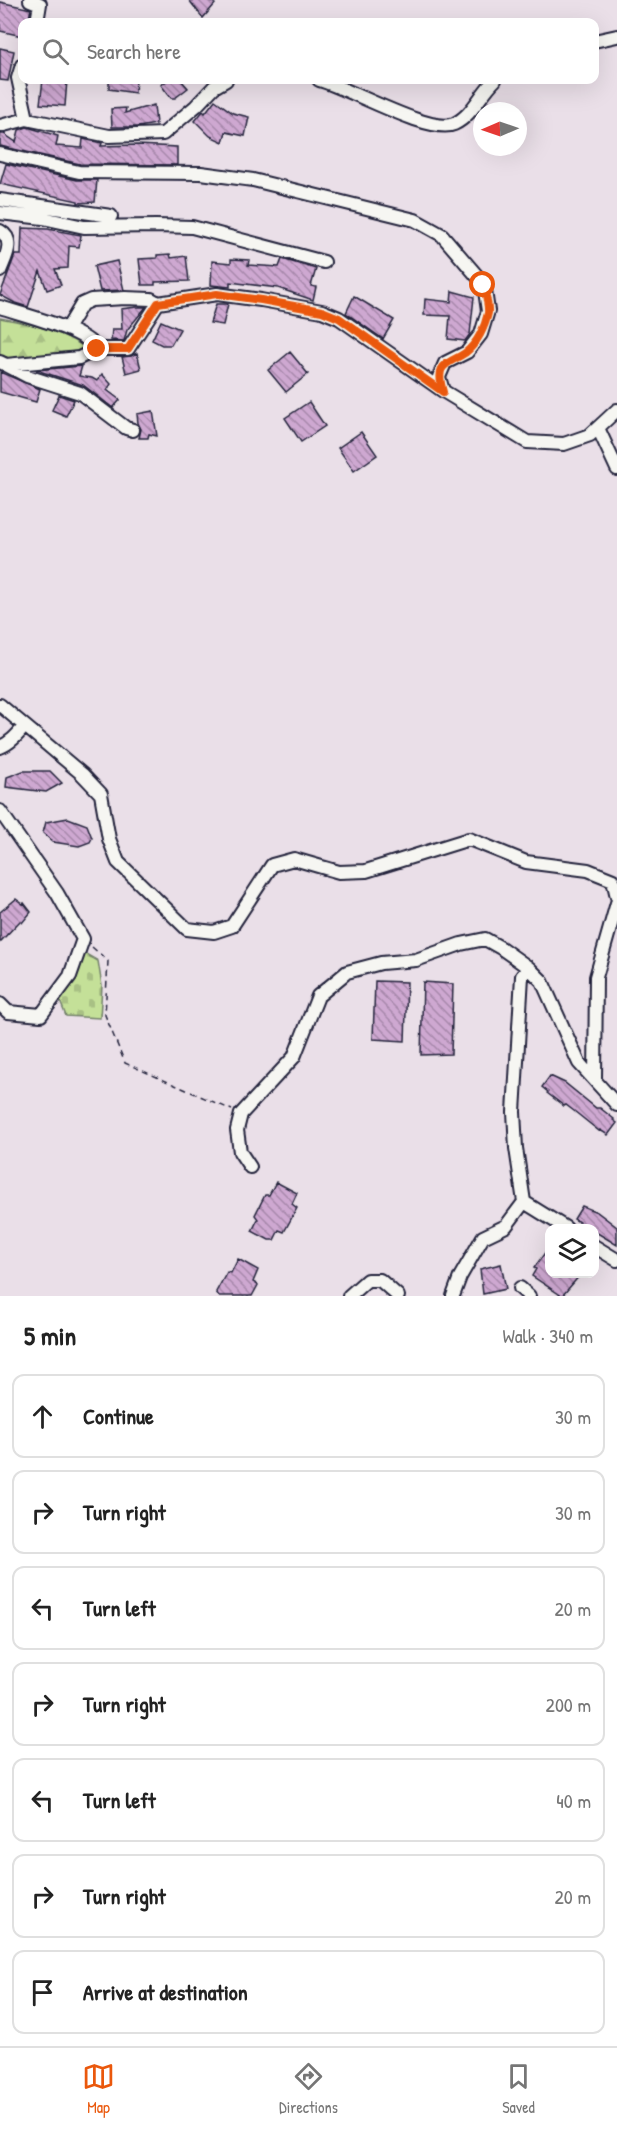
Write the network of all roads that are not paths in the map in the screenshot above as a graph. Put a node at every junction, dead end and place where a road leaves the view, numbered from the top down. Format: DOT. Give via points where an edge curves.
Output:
graph roads {
  1 [pos="30,0"];
  2 [pos="38,18"];
  3 [pos="617,36"];
  4 [pos="599,40"];
  5 [pos="19,84"];
  6 [pos="219,84"];
  7 [pos="329,84"];
  8 [pos="492,84"];
  9 [pos="27,119"];
  10 [pos="0,126"];
  11 [pos="0,154"];
  12 [pos="0,200"];
  13 [pos="0,213"];
  14 [pos="111,216"];
  15 [pos="0,231"];
  16 [pos="324,262"];
  17 [pos="0,271"];
  18 [pos="158,303"];
  19 [pos="0,307"];
  20 [pos="67,329"];
  21 [pos="97,349"];
  22 [pos="3,364"];
  23 [pos="443,392"];
  24 [pos="617,410"];
  25 [pos="598,428"];
  26 [pos="133,430"];
  27 [pos="617,469"];
  28 [pos="0,705"];
  29 [pos="25,726"];
  30 [pos="0,747"];
  31 [pos="1,815"];
  32 [pos="617,897"];
  33 [pos="617,903"];
  34 [pos="529,968"];
  35 [pos="0,1004"];
  36 [pos="595,1080"];
  37 [pos="617,1105"];
  38 [pos="250,1167"];
  39 [pos="524,1202"];
  40 [pos="560,1224"];
  41 [pos="599,1249"];
  42 [pos="617,1260"];
  43 [pos="349,1296"];
  44 [pos="398,1296"];
  45 [pos="453,1296"];
  1 -- 2 [label="street" via="40,4"];
  3 -- 4 [label="street"];
  5 -- 9 [label="street"];
  6 -- 9 [label="street" via="163,134 110,136"];
  7 -- 8 [label="street" via="421,122 446,126 464,117"];
  9 -- 10 [label="street"];
  11 -- 23 [label="street" via="78,172 201,173 254,180 415,220 442,235 483,285 488,311 481,334 467,352 445,363 439,377"];
  12 -- 14 [label="street"];
  13 -- 16 [label="street" via="84,227 192,227"];
  15 -- 17 [label="street" via="8,240 8,251"];
  18 -- 20 [label="street" via="151,299 91,300 82,304"];
  18 -- 21 [label="street" via="128,349"];
  18 -- 23 [label="street" via="217,294 322,311 339,318"];
  19 -- 20 [label="street"];
  20 -- 21 [label="street" via="94,343"];
  21 -- 22 [label="street" via="79,358"];
  22 -- 26 [label="street" via="80,393"];
  23 -- 25 [label="street" via="527,442 564,444"];
  24 -- 25 [label="street"];
  25 -- 27 [label="street"];
  28 -- 29 [label="street"];
  29 -- 30 [label="street"];
  29 -- 32 [label="street" via="101,794 109,839 118,862 187,929 214,932 232,926 272,865 294,859 339,872 366,872 469,839 526,862 588,870 613,880"];
  31 -- 35 [label="street" via="57,892 84,939 70,976 42,1015 8,1012"];
  33 -- 36 [label="street" via="596,977"];
  34 -- 36 [label="street" via="542,981 579,1063"];
  34 -- 38 [label="street" via="485,939 416,960 381,963 347,972 318,996 294,1057 241,1114 238,1141"];
  34 -- 39 [label="street" via="522,976 514,1112"];
  36 -- 37 [label="street"];
  39 -- 40 [label="street"];
  39 -- 45 [label="street" via="506,1226 483,1237"];
  41 -- 42 [label="street"];
  43 -- 44 [label="street" via="368,1280 380,1280"];
}
